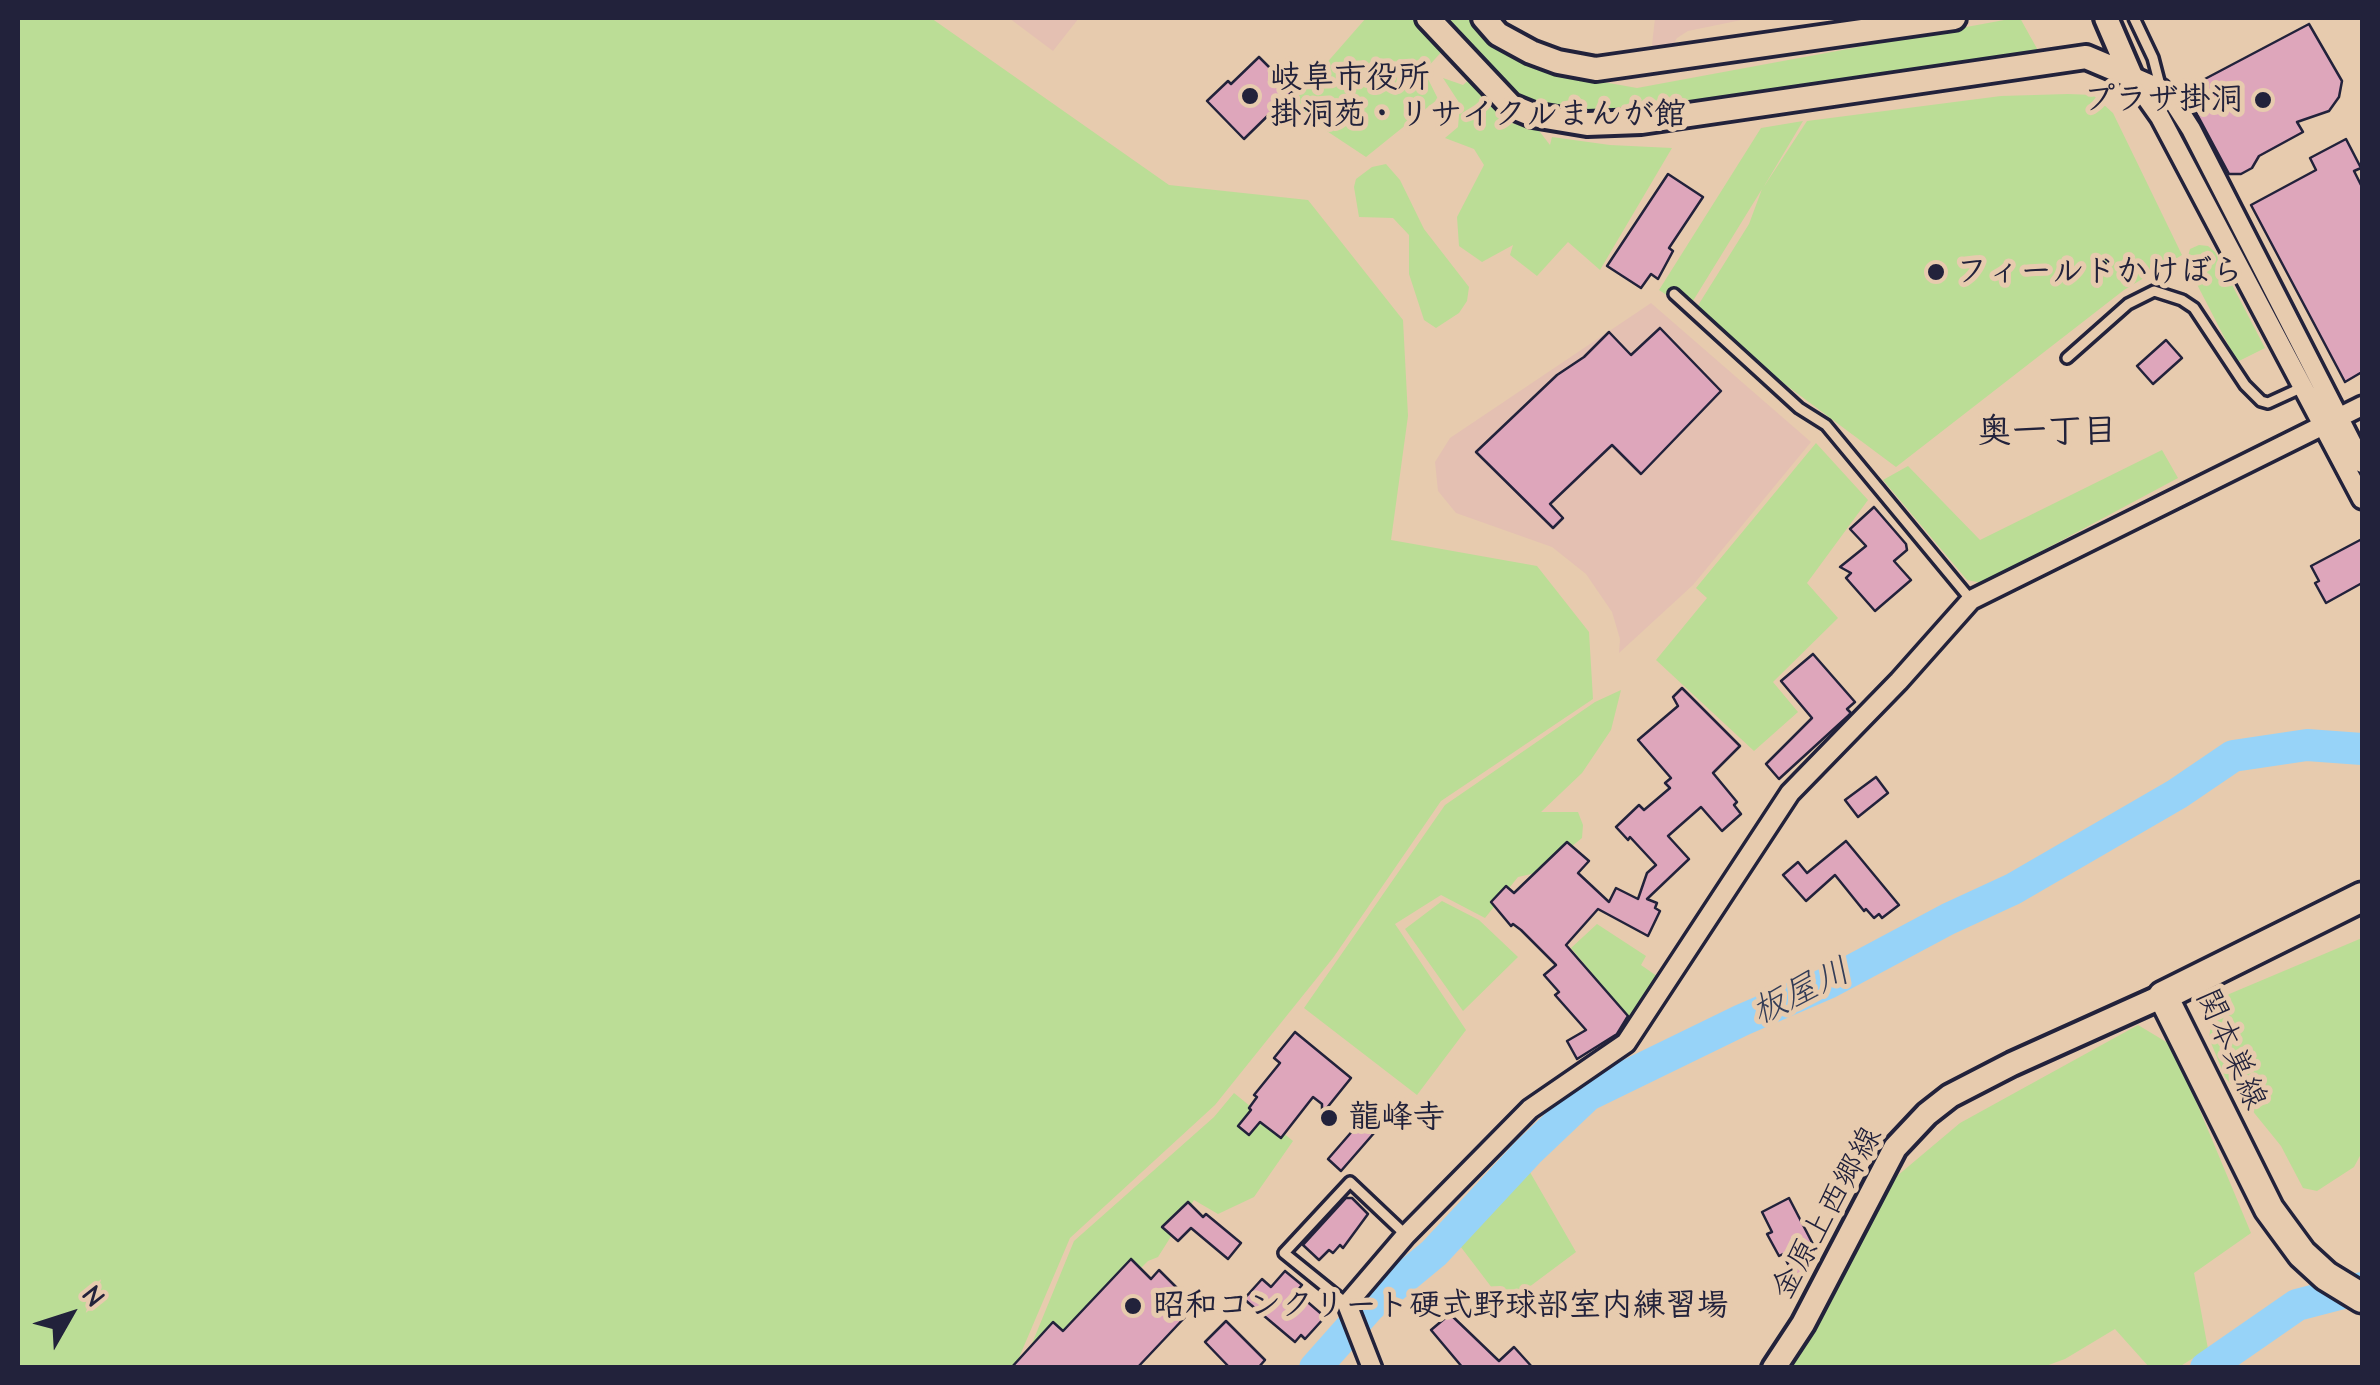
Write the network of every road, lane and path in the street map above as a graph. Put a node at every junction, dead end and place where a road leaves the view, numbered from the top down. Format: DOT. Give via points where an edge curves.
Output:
graph roads {
  1 [pos="1428,18"];
  2 [pos="1484,18"];
  3 [pos="1954,18"];
  4 [pos="2106,18"];
  5 [pos="2134,18"];
  6 [pos="2130,76"];
  7 [pos="2161,89"];
  8 [pos="2160,117"];
  9 [pos="1674,294"];
  10 [pos="2066,358"];
  11 [pos="2303,387"];
  12 [pos="2362,406"];
  13 [pos="2330,422"];
  14 [pos="2362,463"];
  15 [pos="2362,499"];
  16 [pos="1971,600"];
  17 [pos="2362,897"];
  18 [pos="2162,996"];
  19 [pos="1406,1235"];
  20 [pos="2362,1298"];
  21 [pos="1350,1309"];
  22 [pos="1372,1368"];
  23 [pos="1774,1368"];
  1 -- 6 [label="street" via="1511,106 1586,124 1641,122 2086,56"];
  2 -- 3 [label="street" via="1531,52 1596,70"];
  4 -- 6 [label="street"];
  5 -- 7 [label="lane"];
  6 -- 7 [label="street"];
  6 -- 8 [label="street"];
  7 -- 8 [label="street"];
  7 -- 13 [label="street" via="2191,129"];
  8 -- 11 [label="street"];
  9 -- 16 [label="lane" via="1826,425"];
  10 -- 11 [label="lane" via="2128,304 2154,292 2194,308 2262,401"];
  11 -- 13 [label="street"];
  12 -- 13 [label="street"];
  13 -- 14 [label="street"];
  13 -- 15 [label="street"];
  13 -- 16 [label="street"];
  16 -- 19 [label="street" via="1790,793 1626,1043 1530,1110"];
  17 -- 18 [label="main road, 関本巣線"];
  18 -- 20 [label="main road, 関本巣線" via="2268,1208 2302,1254"];
  18 -- 23 [label="street, 金原上西郷線" via="2012,1064 1927,1114 1894,1148"];
  19 -- 21 [label="street"];
  19 -- 21 [label="lane" via="1350,1182 1284,1253"];
  21 -- 22 [label="street"];
}
